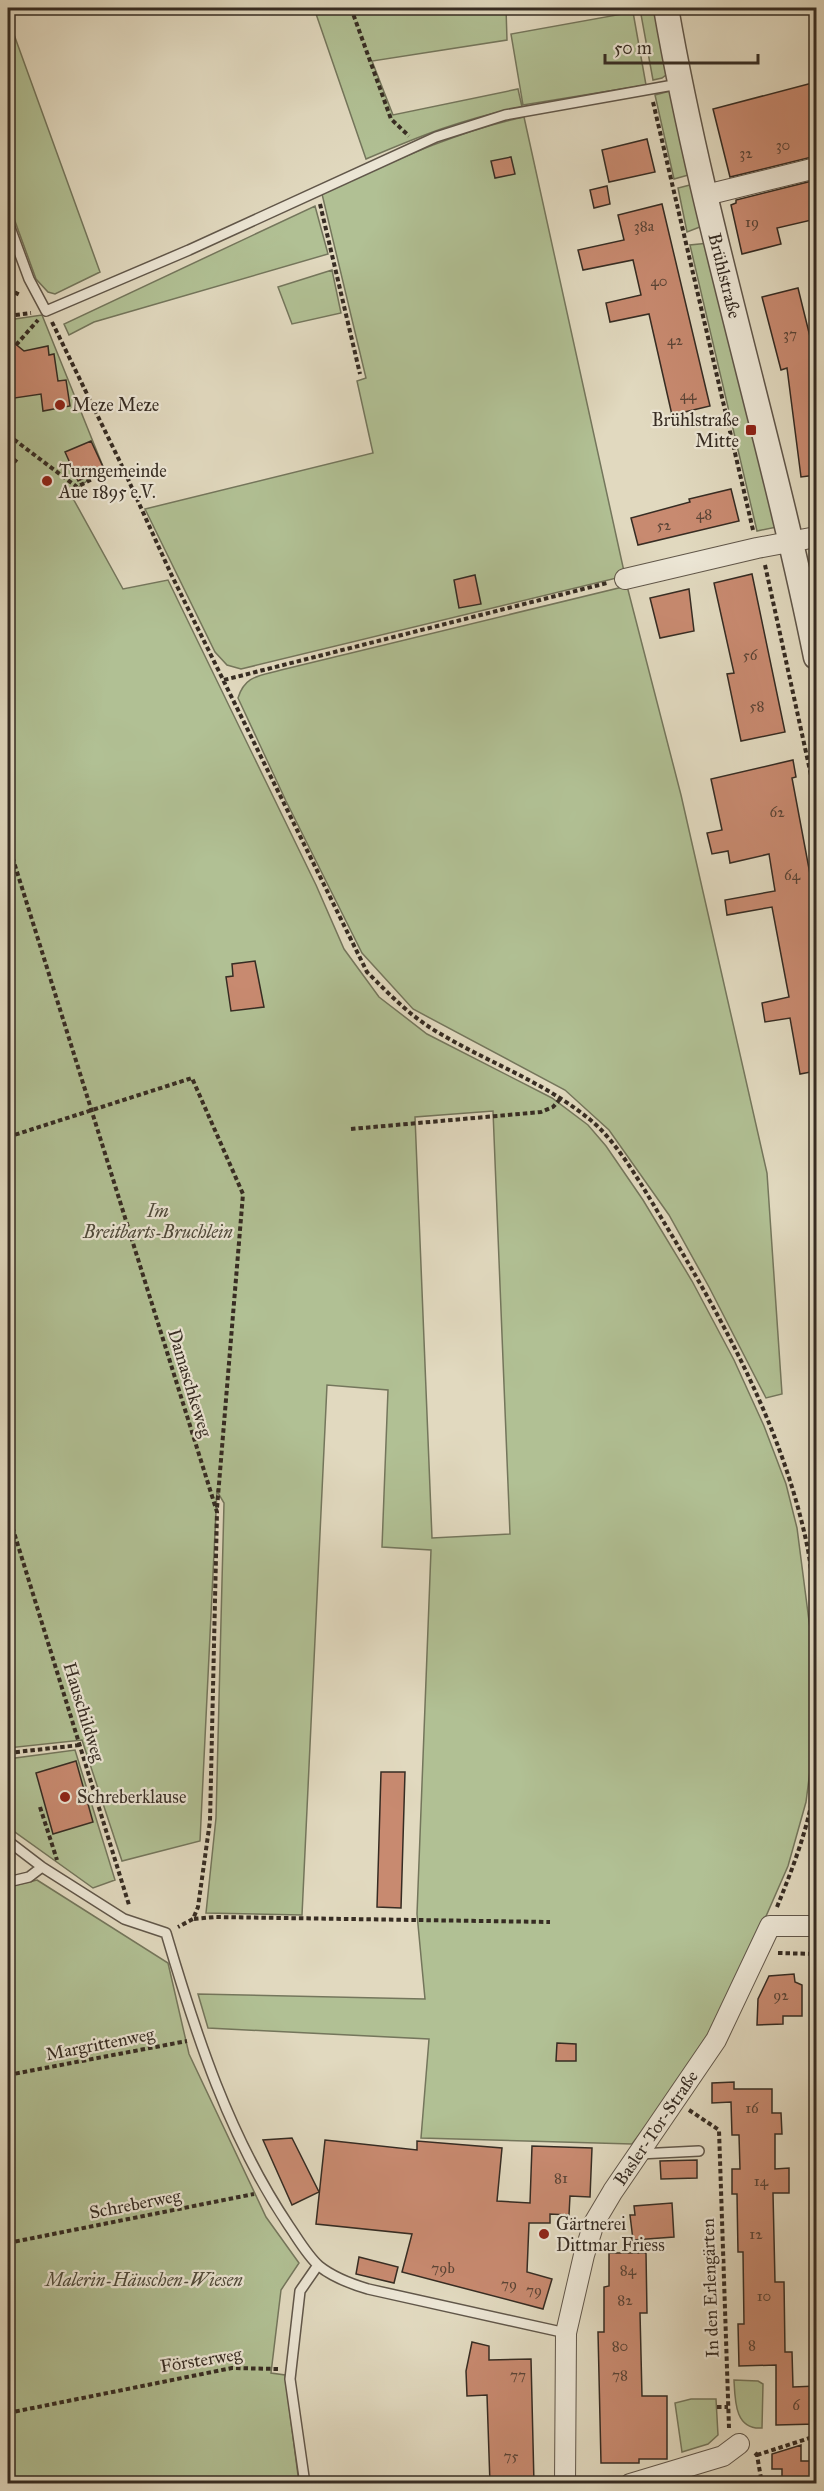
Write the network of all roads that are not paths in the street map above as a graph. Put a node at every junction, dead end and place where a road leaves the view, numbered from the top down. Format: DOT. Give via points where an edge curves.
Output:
graph roads {
  1 [pos="666,8"];
  2 [pos="679,84"];
  3 [pos="816,168"];
  4 [pos="706,195"];
  5 [pos="8,222"];
  6 [pos="816,537"];
  7 [pos="790,542"];
  8 [pos="625,579"];
  9 [pos="816,657"];
  10 [pos="8,1841"];
  11 [pos="42,1867"];
  12 [pos="8,1882"];
  13 [pos="816,1926"];
  14 [pos="699,2151"];
  15 [pos="639,2154"];
  16 [pos="318,2265"];
  17 [pos="566,2332"];
  18 [pos="740,2444"];
  19 [pos="305,2484"];
  20 [pos="566,2484"];
  21 [pos="630,2484"];
  1 -- 2 [label="street, Brühlstraße"];
  2 -- 4 [label="street, Brühlstraße"];
  2 -- 5 [label="lane" via="505,115 420,144 46,311 29,279"];
  3 -- 4 [label="street"];
  4 -- 7 [label="street, Brühlstraße"];
  6 -- 7 [label="street"];
  7 -- 8 [label="street"];
  7 -- 9 [label="street, Brühlstraße"];
  10 -- 11 [label="lane"];
  11 -- 12 [label="lane"];
  11 -- 16 [label="lane" via="124,1919 166,1933 197,2038 222,2101 266,2189"];
  13 -- 15 [label="street, Basler-Tor-Straße" via="770,1926 716,2040"];
  14 -- 15 [label="lane"];
  15 -- 17 [label="street, Basler-Tor-Straße" via="594,2223"];
  16 -- 17 [label="lane" via="342,2280 368,2289"];
  16 -- 19 [label="lane" via="300,2291 290,2379"];
  17 -- 20 [label="street, Basler-Tor-Straße"];
  18 -- 21 [label="street" via="723,2457"];
}
